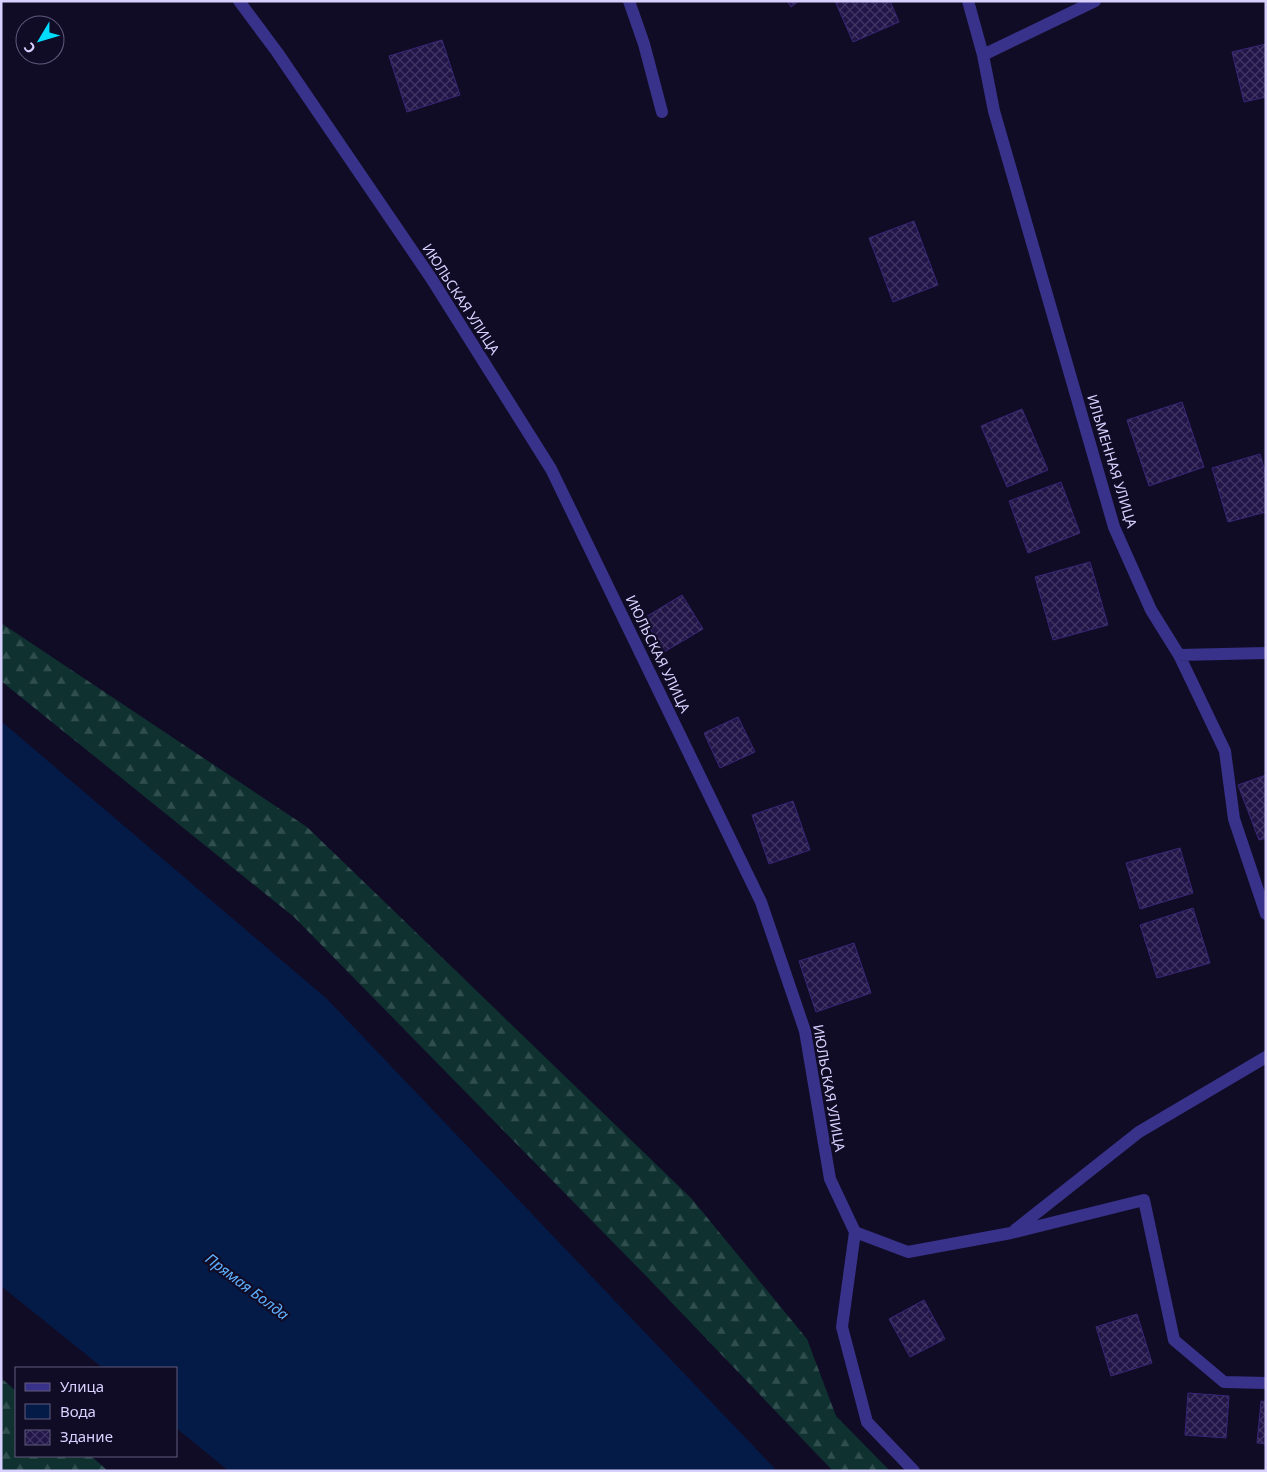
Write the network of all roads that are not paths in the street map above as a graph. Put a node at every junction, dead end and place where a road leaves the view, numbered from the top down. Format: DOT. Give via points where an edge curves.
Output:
graph roads {
  1 [pos="239,1"];
  2 [pos="629,1"];
  3 [pos="968,1"];
  4 [pos="1094,1"];
  5 [pos="983,55"];
  6 [pos="662,112"];
  7 [pos="1266,652"];
  8 [pos="1179,655"];
  9 [pos="1266,914"];
  10 [pos="1266,1057"];
  11 [pos="855,1232"];
  12 [pos="1011,1233"];
  13 [pos="1266,1383"];
  14 [pos="914,1471"];
  1 -- 11 [label="street, ИЮЛЬСКАЯ УЛИЦА" via="431,278 551,469 761,902 805,1031 830,1179"];
  2 -- 6 [label="street"];
  3 -- 5 [label="street, ИЛЬМЕННАЯ УЛИЦА"];
  4 -- 5 [label="street"];
  5 -- 8 [label="street, ИЛЬМЕННАЯ УЛИЦА" via="994,111 1114,527 1151,610"];
  7 -- 8 [label="street"];
  8 -- 9 [label="street, ИЛЬМЕННАЯ УЛИЦА" via="1225,750 1234,819"];
  10 -- 12 [label="street" via="1139,1132"];
  11 -- 12 [label="street" via="908,1252"];
  11 -- 14 [label="street" via="842,1327 867,1422"];
  12 -- 13 [label="street" via="1144,1200 1174,1340 1224,1382"];
}
